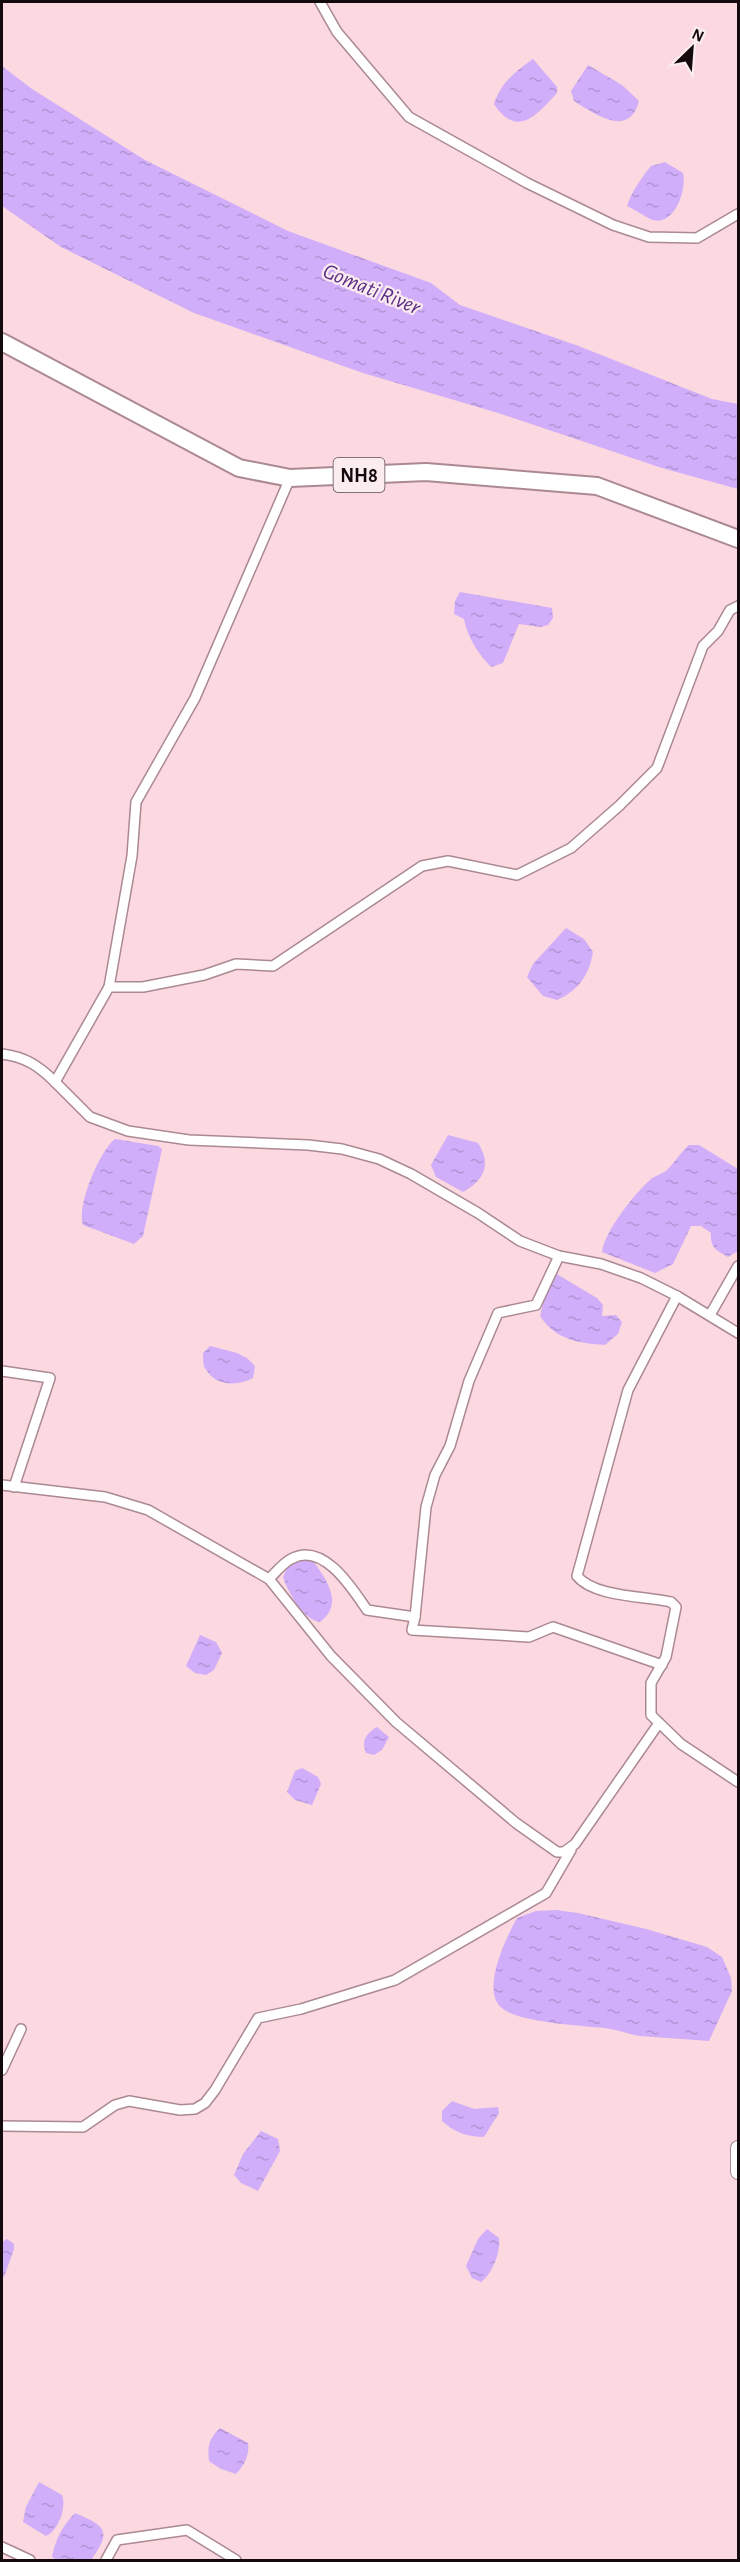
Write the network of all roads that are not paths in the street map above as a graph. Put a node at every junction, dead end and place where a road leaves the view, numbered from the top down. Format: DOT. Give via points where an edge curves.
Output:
graph roads {
  1 [pos="320,2"];
  2 [pos="738,214"];
  3 [pos="2,342"];
  4 [pos="290,478"];
  5 [pos="738,539"];
  6 [pos="738,606"];
  7 [pos="109,987"];
  8 [pos="2,1054"];
  9 [pos="55,1082"];
  10 [pos="559,1256"];
  11 [pos="738,1266"];
  12 [pos="677,1296"];
  13 [pos="710,1315"];
  14 [pos="738,1333"];
  15 [pos="2,1371"];
  16 [pos="2,1485"];
  17 [pos="14,1487"];
  18 [pos="269,1578"];
  19 [pos="415,1617"];
  20 [pos="662,1665"];
  21 [pos="659,1723"];
  22 [pos="738,1782"];
  23 [pos="575,1844"];
  24 [pos="21,2029"];
  25 [pos="2,2070"];
  26 [pos="2,2126"];
  27 [pos="738,2148"];
  28 [pos="738,2172"];
  29 [pos="2,2547"];
  30 [pos="30,2560"];
  31 [pos="106,2560"];
  32 [pos="236,2560"];
  1 -- 2 [label="street" via="337,32 410,117 527,183 613,225 649,237 697,238"];
  3 -- 4 [label="highway, NH8" via="239,468"];
  4 -- 5 [label="highway, NH8" via="426,472 597,486"];
  4 -- 7 [label="street" via="195,698 136,802 132,856"];
  6 -- 7 [label="street" via="730,610 703,646 657,768 571,848 517,875 448,861 422,866 273,966 236,964 143,987"];
  7 -- 9 [label="street"];
  8 -- 9 [label="street" via="21,1057"];
  9 -- 10 [label="street" via="90,1117 128,1131 189,1140 308,1145 379,1159 411,1174 520,1241"];
  10 -- 12 [label="street" via="601,1264"];
  10 -- 19 [label="street" via="536,1305 498,1313 473,1370 426,1507"];
  11 -- 13 [label="street"];
  12 -- 13 [label="street"];
  12 -- 20 [label="street" via="628,1390 576,1576 584,1584 670,1602 676,1607"];
  13 -- 14 [label="street"];
  15 -- 17 [label="street" via="50,1378"];
  16 -- 17 [label="street"];
  17 -- 18 [label="street" via="105,1497 148,1510"];
  18 -- 19 [label="street" via="290,1559 317,1557 344,1576 367,1610"];
  18 -- 23 [label="street" via="331,1656 396,1722 516,1823 557,1852"];
  19 -- 20 [label="street" via="412,1630 529,1637 553,1627"];
  20 -- 21 [label="street" via="651,1683 651,1715"];
  21 -- 22 [label="street" via="681,1744"];
  21 -- 23 [label="street"];
  23 -- 26 [label="street" via="546,1893 418,1968 367,1990 258,2018 206,2103 195,2109 129,2101 115,2105 83,2127"];
  24 -- 25 [label="street"];
  27 -- 28 [label="main road"];
  29 -- 30 [label="street"];
  31 -- 32 [label="street" via="117,2540 188,2530"];
}
